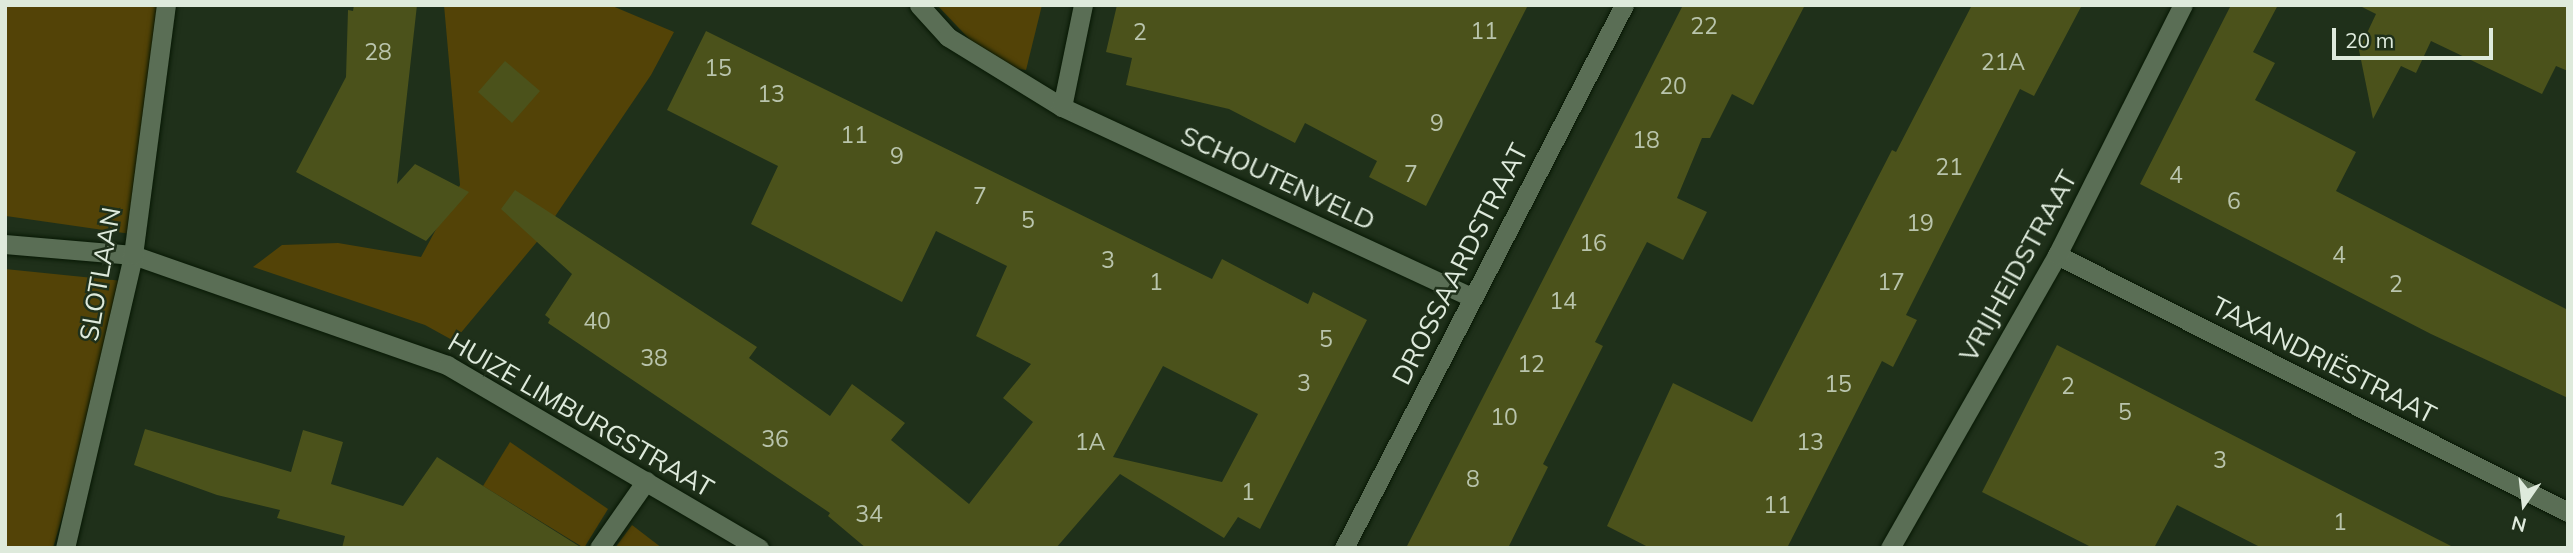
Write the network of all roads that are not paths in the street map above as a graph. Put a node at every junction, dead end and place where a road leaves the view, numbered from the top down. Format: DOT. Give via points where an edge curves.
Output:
graph roads {
  1 [pos="166,5"];
  2 [pos="919,5"];
  3 [pos="1083,5"];
  4 [pos="1624,5"];
  5 [pos="2183,5"];
  6 [pos="1062,107"];
  7 [pos="5,244"];
  8 [pos="133,256"];
  9 [pos="2057,256"];
  10 [pos="1472,297"];
  11 [pos="646,481"];
  12 [pos="2568,512"];
  13 [pos="65,548"];
  14 [pos="599,548"];
  15 [pos="760,548"];
  16 [pos="1344,548"];
  17 [pos="1890,548"];
  1 -- 8 [label="street, SLOTLAAN"];
  2 -- 6 [label="street, SCHOUTENVELD" via="948,37"];
  3 -- 6 [label="street"];
  4 -- 10 [label="street, DROSSAARDSTRAAT"];
  5 -- 9 [label="street, VRIJHEIDSTRAAT"];
  6 -- 10 [label="street, SCHOUTENVELD"];
  7 -- 8 [label="street, HUIZE LIMBURGSTRAAT"];
  8 -- 11 [label="street, HUIZE LIMBURGSTRAAT" via="447,365"];
  8 -- 13 [label="street, SLOTLAAN"];
  9 -- 12 [label="street, TAXANDRIËSTRAAT"];
  9 -- 17 [label="street, VRIJHEIDSTRAAT"];
  10 -- 16 [label="street, DROSSAARDSTRAAT"];
  11 -- 14 [label="street"];
  11 -- 15 [label="street, HUIZE LIMBURGSTRAAT"];
}
